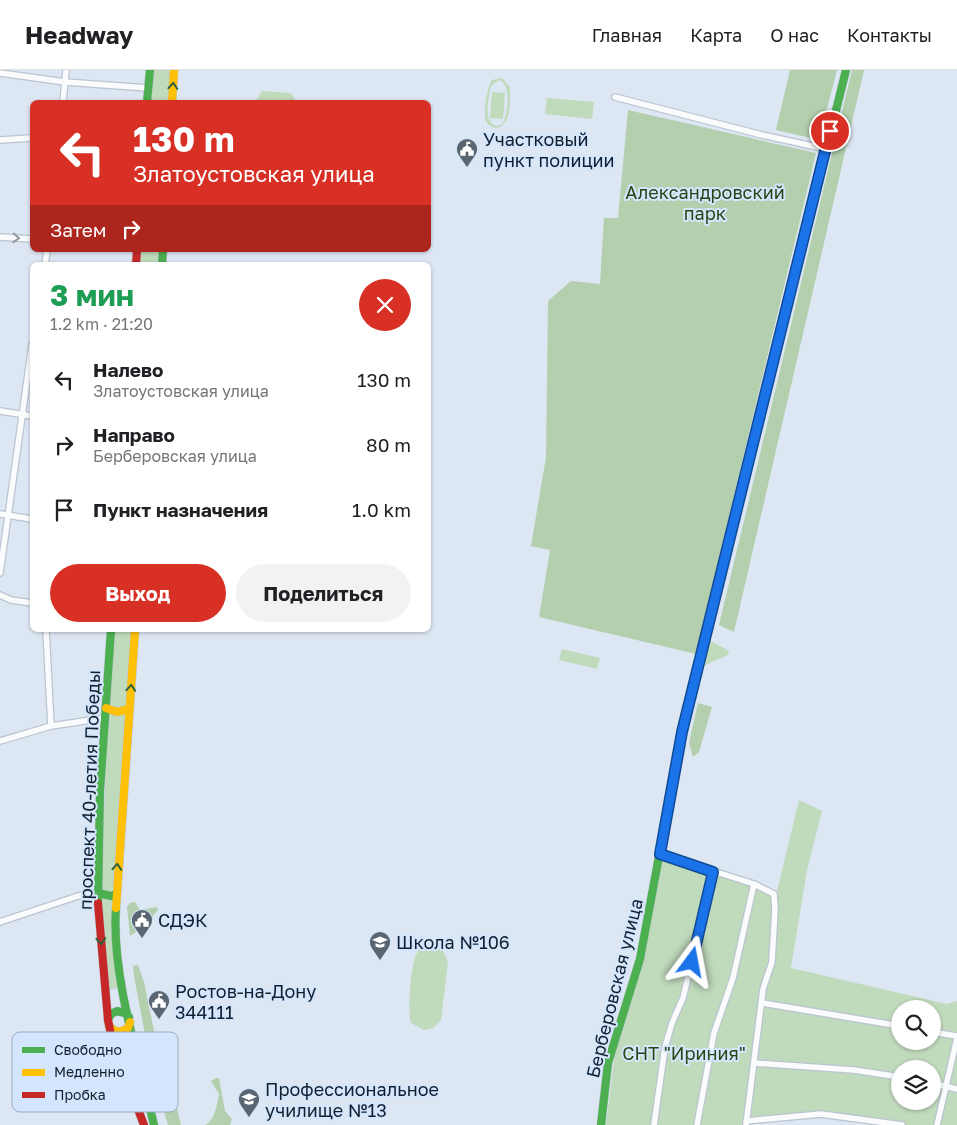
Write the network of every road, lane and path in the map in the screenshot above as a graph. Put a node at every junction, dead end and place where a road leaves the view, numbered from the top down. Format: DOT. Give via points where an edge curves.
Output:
graph roads {
  1 [pos="66,70"];
  2 [pos="150,70"];
  3 [pos="174,70"];
  4 [pos="846,70"];
  5 [pos="0,73"];
  6 [pos="65,82"];
  7 [pos="148,88"];
  8 [pos="615,96"];
  9 [pos="63,100"];
  10 [pos="147,100"];
  11 [pos="172,100"];
  12 [pos="30,138"];
  13 [pos="0,140"];
  14 [pos="826,149"];
  15 [pos="0,237"];
  16 [pos="30,239"];
  17 [pos="30,358"];
  18 [pos="0,411"];
  19 [pos="21,414"];
  20 [pos="30,416"];
  21 [pos="0,514"];
  22 [pos="8,515"];
  23 [pos="30,519"];
  24 [pos="0,574"];
  25 [pos="0,595"];
  26 [pos="30,603"];
  27 [pos="46,632"];
  28 [pos="110,632"];
  29 [pos="135,632"];
  30 [pos="106,708"];
  31 [pos="129,709"];
  32 [pos="105,718"];
  33 [pos="51,726"];
  34 [pos="0,741"];
  35 [pos="660,854"];
  36 [pos="713,872"];
  37 [pos="754,884"];
  38 [pos="98,893"];
  39 [pos="116,894"];
  40 [pos="0,922"];
  41 [pos="762,1003"];
  42 [pos="130,1019"];
  43 [pos="108,1023"];
  44 [pos="891,1024"];
  45 [pos="110,1032"];
  46 [pos="133,1032"];
  47 [pos="941,1034"];
  48 [pos="957,1037"];
  49 [pos="755,1063"];
  50 [pos="891,1076"];
  51 [pos="941,1084"];
  52 [pos="947,1085"];
  53 [pos="957,1089"];
  54 [pos="139,1112"];
  55 [pos="151,1112"];
  56 [pos="746,1123"];
  57 [pos="144,1125"];
  58 [pos="154,1125"];
  59 [pos="601,1125"];
  60 [pos="654,1125"];
  61 [pos="697,1125"];
  62 [pos="902,1125"];
  63 [pos="937,1125"];
  1 -- 6 [label="street"];
  2 -- 7 [label="main road"];
  11 -- 3 [label="main road, one-way"];
  4 -- 14 [label="main road, Берберовская улица"];
  5 -- 6 [label="street"];
  6 -- 7 [label="street"];
  6 -- 9 [label="street"];
  7 -- 10 [label="main road"];
  8 -- 14 [label="street"];
  12 -- 13 [label="street"];
  14 -- 35 [label="main road, Берберовская улица" via="682,732"];
  15 -- 16 [label="street, one-way"];
  17 -- 19 [label="street"];
  18 -- 19 [label="street"];
  19 -- 20 [label="street"];
  19 -- 22 [label="street"];
  21 -- 22 [label="street"];
  22 -- 23 [label="street"];
  22 -- 24 [label="street"];
  25 -- 26 [label="street"];
  27 -- 33 [label="street"];
  28 -- 30 [label="main road, проспект 40-летия Победы"];
  31 -- 29 [label="main road, проспект 40-летия Победы, one-way"];
  30 -- 31 [label="main road" via="117,712"];
  30 -- 32 [label="main road, проспект 40-летия Победы"];
  39 -- 31 [label="main road, проспект 40-летия Победы, one-way"];
  32 -- 33 [label="street"];
  32 -- 38 [label="main road, проспект 40-летия Победы"];
  33 -- 34 [label="street"];
  35 -- 36 [label="street"];
  35 -- 59 [label="main road, Берберовская улица" via="640,959 608,1063"];
  36 -- 37 [label="street"];
  36 -- 60 [label="street" via="683,998 665,1047"];
  37 -- 41 [label="street" via="774,894 776,910 772,962"];
  37 -- 61 [label="street" via="733,978 714,1033"];
  38 -- 39 [label="main road"];
  38 -- 40 [label="street" via="78,896"];
  38 -- 43 [label="main road, проспект 40-летия Победы, one-way"];
  39 -- 42 [label="main road, проспект 40-летия Победы" via="114,932"];
  41 -- 44 [label="street"];
  41 -- 49 [label="street"];
  42 -- 43 [label="main road" via="117,1011 111,1014"];
  42 -- 43 [label="main road" via="128,1028 121,1032 114,1031"];
  42 -- 46 [label="main road, проспект 40-летия Победы"];
  43 -- 45 [label="main road, проспект 40-летия Победы"];
  47 -- 48 [label="street"];
  48 -- 52 [label="street"];
  49 -- 50 [label="street"];
  49 -- 56 [label="street"];
  51 -- 52 [label="street"];
  52 -- 53 [label="street"];
  52 -- 63 [label="street"];
  54 -- 57 [label="main road, проспект 40-летия Победы"];
  55 -- 58 [label="main road, проспект 40-летия Победы"];
  56 -- 62 [label="street" via="821,1114"];
}
